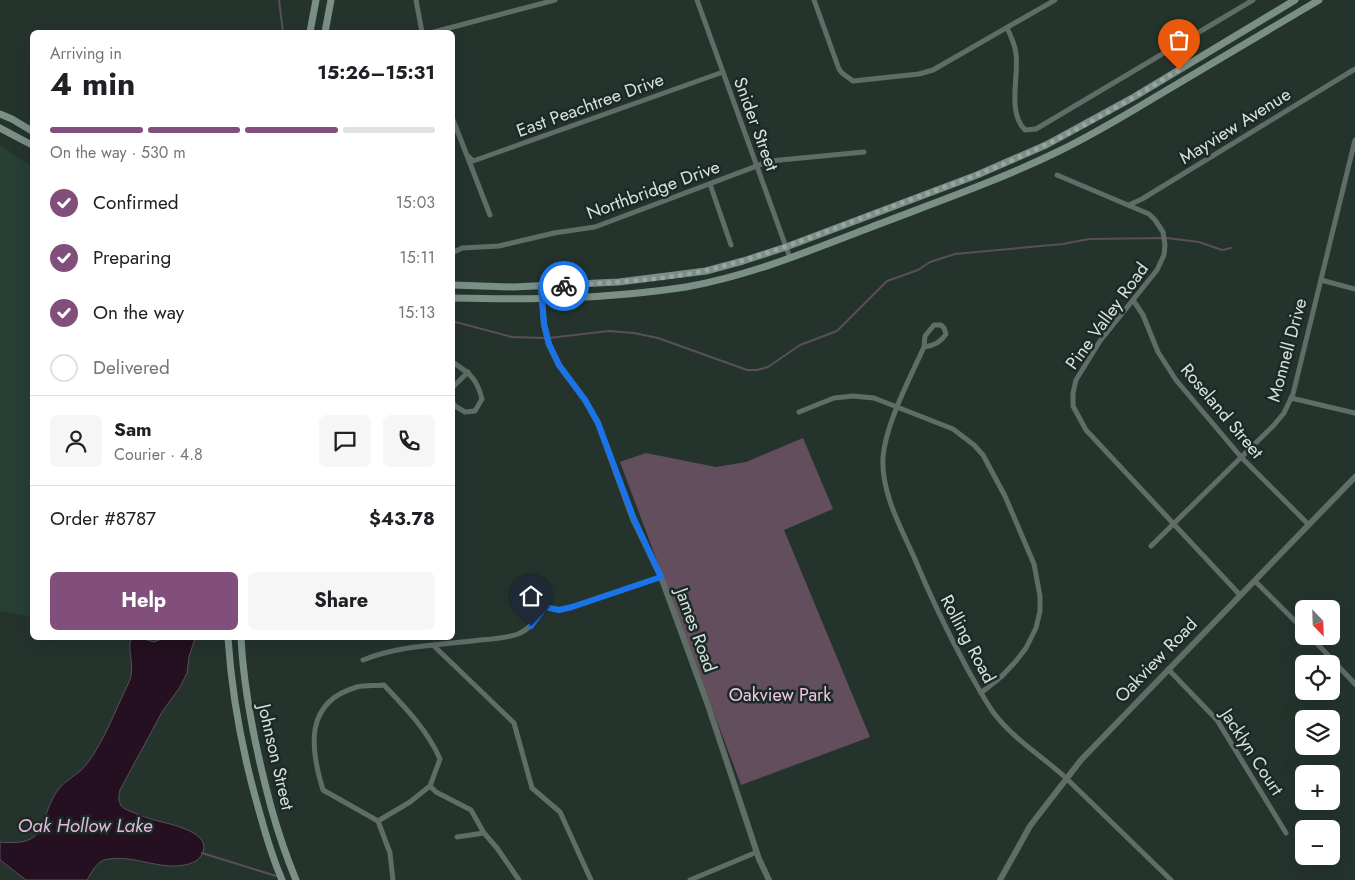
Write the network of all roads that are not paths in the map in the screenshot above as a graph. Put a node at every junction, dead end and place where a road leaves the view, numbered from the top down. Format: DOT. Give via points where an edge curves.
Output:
graph roads {
  1 [pos="316,0"];
  2 [pos="331,0"];
  3 [pos="416,0"];
  4 [pos="555,0"];
  5 [pos="697,0"];
  6 [pos="814,0"];
  7 [pos="1055,0"];
  8 [pos="1252,0"];
  9 [pos="1295,0"];
  10 [pos="1318,0"];
  11 [pos="1007,28"];
  12 [pos="310,30"];
  13 [pos="325,30"];
  14 [pos="422,30"];
  15 [pos="442,30"];
  16 [pos="1355,69"];
  17 [pos="723,72"];
  18 [pos="0,114"];
  19 [pos="455,124"];
  20 [pos="0,128"];
  21 [pos="30,130"];
  22 [pos="1355,140"];
  23 [pos="30,144"];
  24 [pos="864,152"];
  25 [pos="468,156"];
  26 [pos="756,166"];
  27 [pos="1057,175"];
  28 [pos="710,184"];
  29 [pos="1129,204"];
  30 [pos="490,215"];
  31 [pos="731,245"];
  32 [pos="786,247"];
  33 [pos="455,252"];
  34 [pos="790,258"];
  35 [pos="1320,280"];
  36 [pos="455,285"];
  37 [pos="541,287"];
  38 [pos="1355,289"];
  39 [pos="455,298"];
  40 [pos="542,299"];
  41 [pos="1133,300"];
  42 [pos="924,347"];
  43 [pos="455,364"];
  44 [pos="468,372"];
  45 [pos="455,385"];
  46 [pos="1291,398"];
  47 [pos="455,406"];
  48 [pos="897,408"];
  49 [pos="799,412"];
  50 [pos="1355,413"];
  51 [pos="1241,457"];
  52 [pos="1355,476"];
  53 [pos="1174,524"];
  54 [pos="1309,525"];
  55 [pos="1151,546"];
  56 [pos="661,577"];
  57 [pos="1255,581"];
  58 [pos="1240,595"];
  59 [pos="1295,621"];
  60 [pos="228,640"];
  61 [pos="241,640"];
  62 [pos="1319,645"];
  63 [pos="434,646"];
  64 [pos="363,660"];
  65 [pos="1168,669"];
  66 [pos="1355,684"];
  67 [pos="981,693"];
  68 [pos="1066,778"];
  69 [pos="430,786"];
  70 [pos="378,821"];
  71 [pos="484,833"];
  72 [pos="1286,833"];
  73 [pos="457,837"];
  74 [pos="757,852"];
  75 [pos="393,879"];
  76 [pos="282,880"];
  77 [pos="296,880"];
  78 [pos="519,880"];
  79 [pos="591,880"];
  80 [pos="690,880"];
  81 [pos="769,880"];
  82 [pos="1000,880"];
  83 [pos="1171,880"];
  1 -- 12 [label="main road"];
  2 -- 13 [label="main road"];
  3 -- 14 [label="street"];
  4 -- 15 [label="street"];
  5 -- 17 [label="street, Snider Street"];
  6 -- 11 [label="street" via="842,73 853,81 933,70"];
  7 -- 11 [label="street"];
  8 -- 11 [label="street" via="1036,129 1025,130 1019,124 1015,99 1016,54"];
  9 -- 32 [label="main road" via="1134,97 1046,145 977,175"];
  10 -- 34 [label="main road" via="1104,128 1057,152 987,183"];
  16 -- 29 [label="street, Mayview Avenue"];
  17 -- 25 [label="street, East Peachtree Drive" via="473,161"];
  17 -- 26 [label="street, Snider Street"];
  18 -- 21 [label="main road"];
  19 -- 25 [label="street"];
  20 -- 23 [label="main road"];
  22 -- 35 [label="street, Monnell Drive"];
  24 -- 26 [label="street, Northbridge Drive"];
  25 -- 30 [label="street"];
  26 -- 28 [label="street, Northbridge Drive"];
  26 -- 32 [label="street, Snider Street"];
  27 -- 29 [label="street, Pine Valley Road"];
  28 -- 31 [label="street"];
  28 -- 33 [label="street, Northbridge Drive" via="587,229 499,246 462,248"];
  29 -- 41 [label="street, Pine Valley Road" via="1155,220 1163,232 1165,245 1160,265"];
  32 -- 34 [label="street, Snider Street"];
  32 -- 37 [label="main road" via="706,271 619,282"];
  34 -- 40 [label="main road" via="742,274 687,286 598,297"];
  35 -- 38 [label="street"];
  35 -- 46 [label="street, Monnell Drive"];
  36 -- 37 [label="main road"];
  37 -- 40 [label="street, James Road"];
  39 -- 40 [label="main road"];
  40 -- 56 [label="street, James Road" via="545,332 553,355 598,423 634,519"];
  41 -- 51 [label="street, Roseland Street" via="1143,315 1158,352 1176,380"];
  41 -- 53 [label="street, Pine Valley Road" via="1100,341 1076,380 1073,406 1086,430"];
  42 -- 42 [label="street, Rolling Road" via="928,331 934,325 941,325 946,334 943,340"];
  42 -- 48 [label="street, Rolling Road"];
  43 -- 44 [label="street"];
  44 -- 45 [label="street"];
  44 -- 47 [label="street" via="478,384 482,399 475,411 465,412"];
  46 -- 50 [label="street"];
  46 -- 51 [label="street, Monnell Drive" via="1274,426"];
  48 -- 49 [label="street" via="874,398 853,396 834,398"];
  48 -- 67 [label="street, Rolling Road" via="883,456 890,501 949,637"];
  48 -- 67 [label="street" via="953,429 983,455 1005,496 1034,564 1040,596 1036,628 1016,661"];
  51 -- 53 [label="street, Monnell Drive"];
  51 -- 54 [label="street, Roseland Street"];
  52 -- 54 [label="street, Oakview Road"];
  53 -- 55 [label="street, Monnell Drive"];
  53 -- 58 [label="street, Pine Valley Road"];
  54 -- 57 [label="street, Oakview Road"];
  56 -- 63 [label="street" via="572,607 559,610 545,607 531,626 518,634"];
  56 -- 74 [label="street, James Road"];
  57 -- 58 [label="street, Oakview Road"];
  57 -- 59 [label="street"];
  58 -- 65 [label="street, Oakview Road"];
  60 -- 76 [label="main road, Johnson Street" via="234,702 245,760"];
  61 -- 77 [label="main road, Johnson Street" via="248,709 257,753"];
  62 -- 66 [label="street"];
  63 -- 64 [label="street" via="378,654"];
  63 -- 79 [label="street" via="514,723 532,788 560,812"];
  65 -- 68 [label="street, Oakview Road"];
  65 -- 72 [label="street, Jacklyn Court" via="1217,720"];
  67 -- 68 [label="street, Rolling Road" via="1013,735"];
  68 -- 82 [label="street, Oakview Road" via="1030,826"];
  68 -- 83 [label="street, Rolling Road"];
  69 -- 70 [label="street"];
  69 -- 70 [label="street" via="440,759 436,750 384,685 359,686 334,698 323,710 312,742 323,790"];
  69 -- 71 [label="street" via="471,810"];
  70 -- 75 [label="street" via="390,853"];
  71 -- 73 [label="street"];
  71 -- 78 [label="street"];
  74 -- 80 [label="street"];
  74 -- 81 [label="street, James Road"];
}
